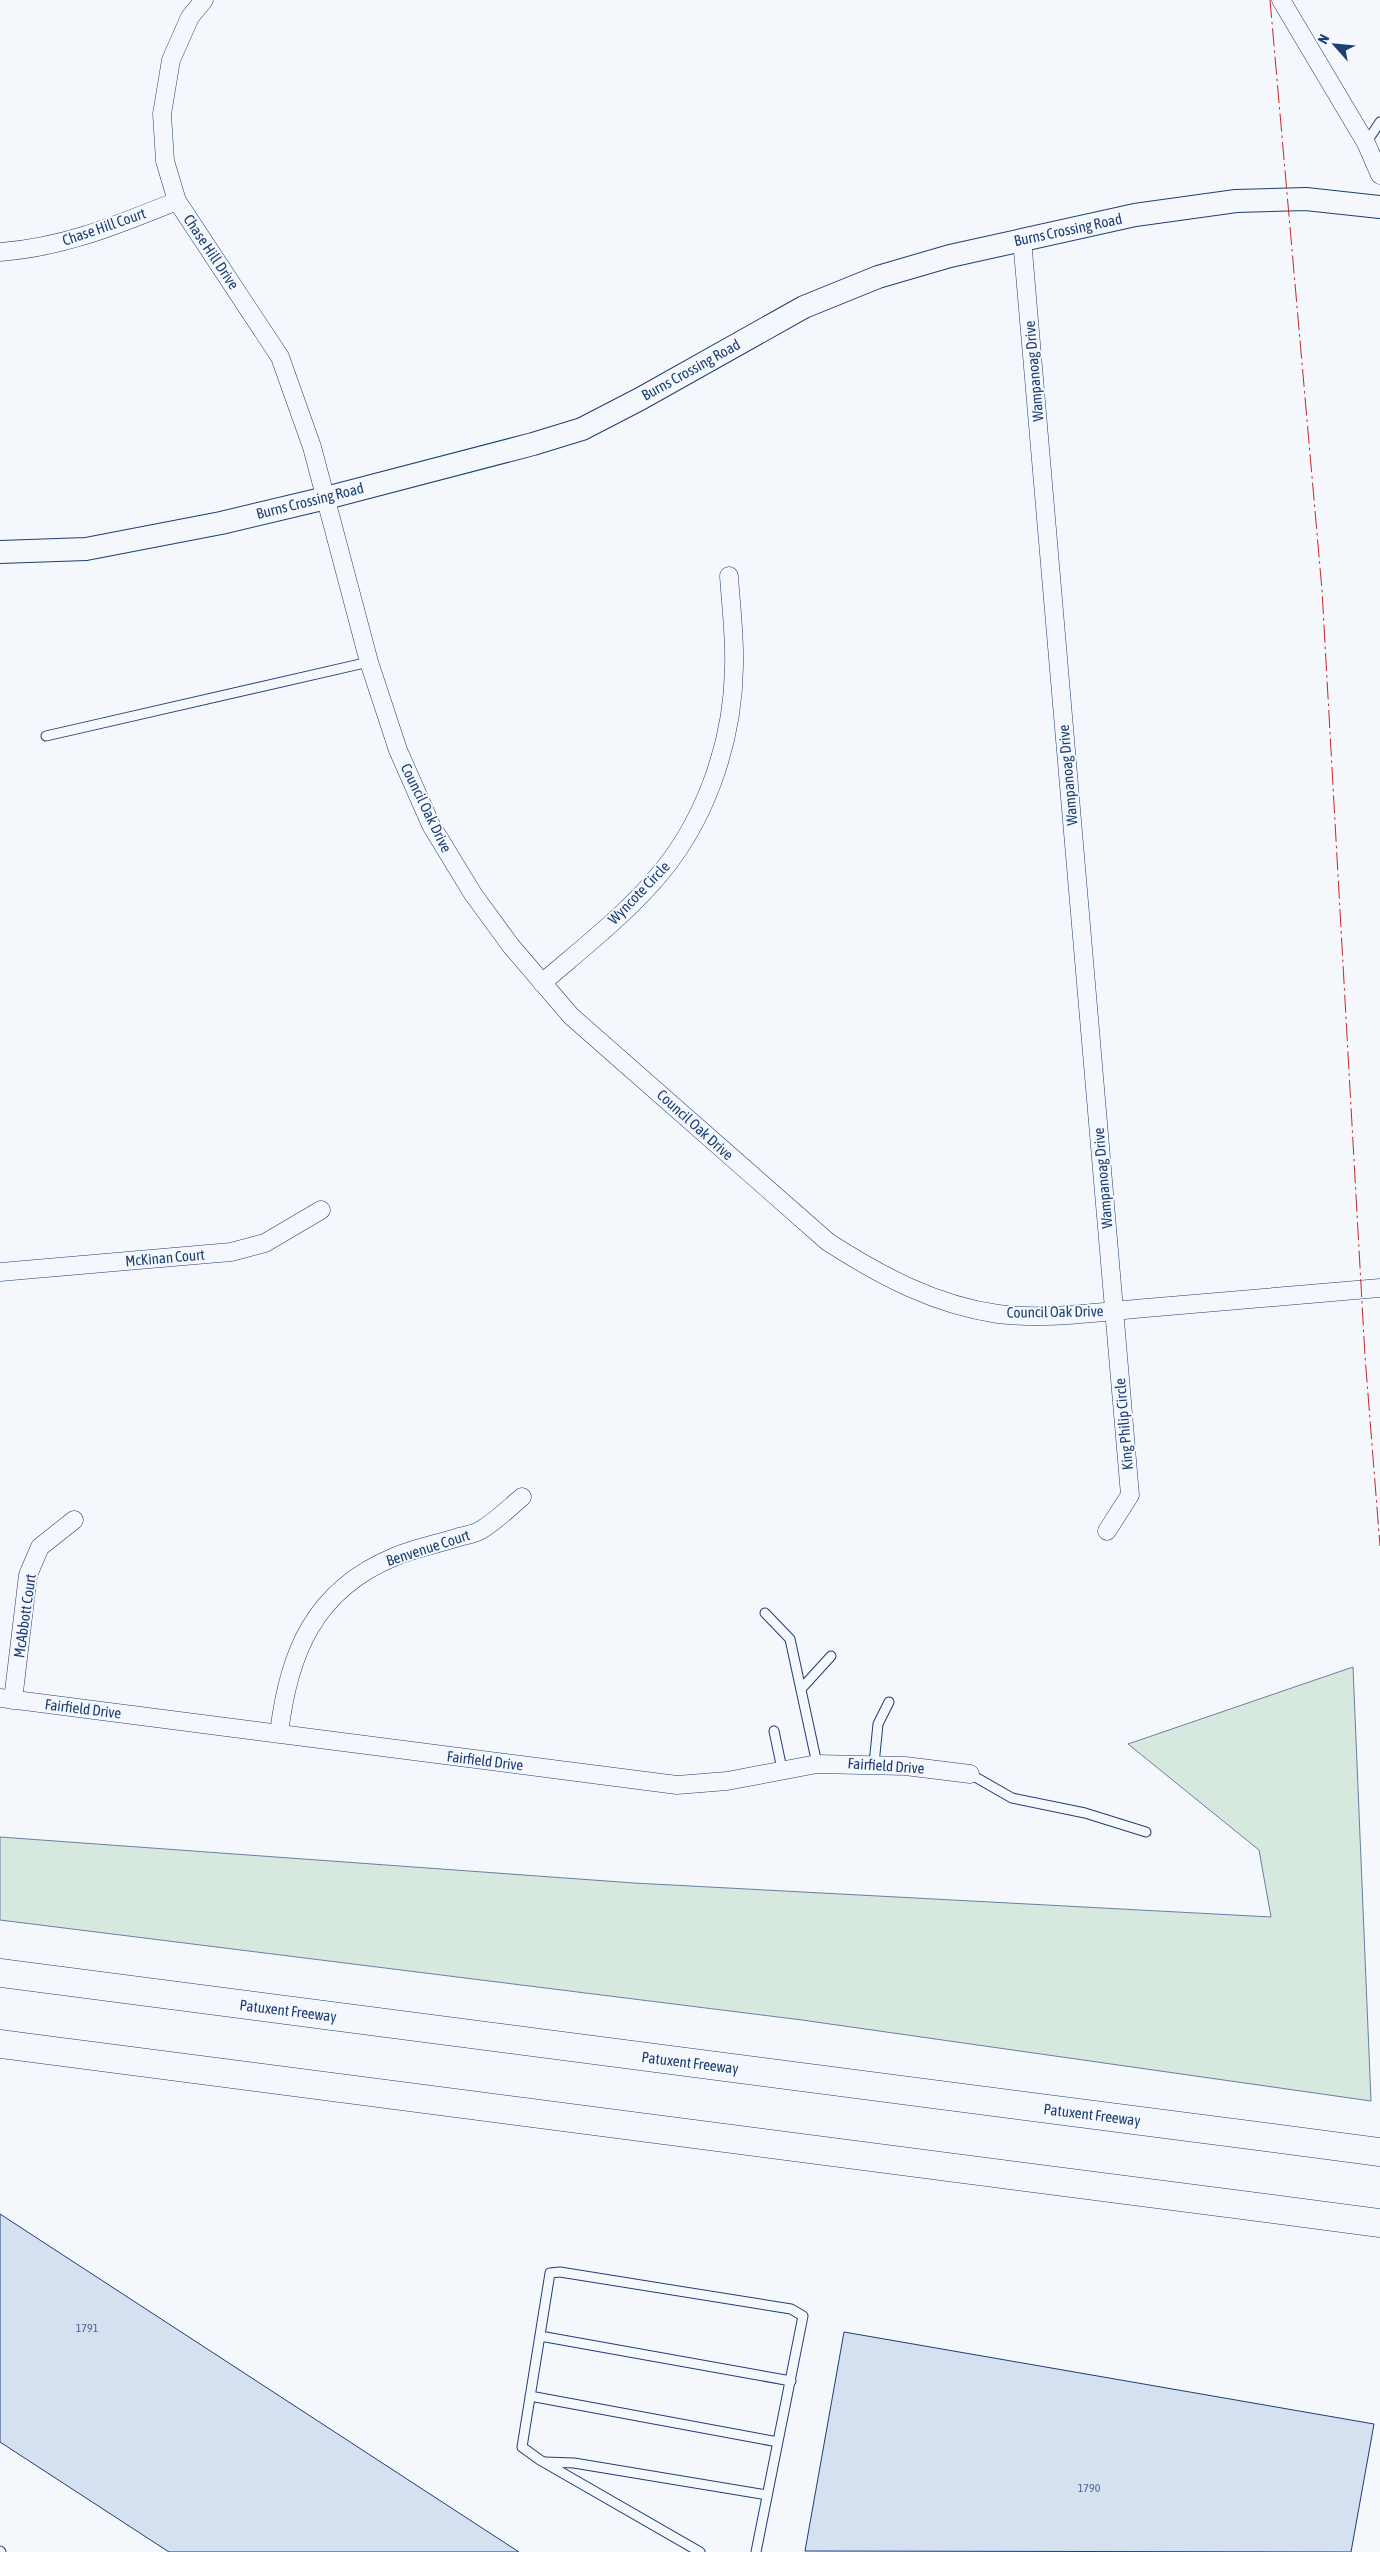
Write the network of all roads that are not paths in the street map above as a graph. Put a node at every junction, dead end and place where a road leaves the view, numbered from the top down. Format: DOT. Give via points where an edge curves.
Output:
graph roads {
  1 [pos="204,0"];
  2 [pos="1281,0"];
  3 [pos="1380,122"];
  4 [pos="1366,143"];
  5 [pos="1380,175"];
  6 [pos="177,201"];
  7 [pos="1380,207"];
  8 [pos="1022,239"];
  9 [pos="0,252"];
  10 [pos="326,498"];
  11 [pos="0,552"];
  12 [pos="729,576"];
  13 [pos="368,662"];
  14 [pos="46,736"];
  15 [pos="542,983"];
  16 [pos="321,1210"];
  17 [pos="0,1272"];
  18 [pos="1380,1288"];
  19 [pos="1114,1311"];
  20 [pos="522,1497"];
  21 [pos="74,1520"];
  22 [pos="1107,1531"];
  23 [pos="765,1613"];
  24 [pos="831,1656"];
  25 [pos="801,1689"];
  26 [pos="7,1699"];
  27 [pos="889,1702"];
  28 [pos="774,1731"];
  29 [pos="279,1734"];
  30 [pos="817,1764"];
  31 [pos="874,1764"];
  32 [pos="782,1769"];
  33 [pos="970,1774"];
  34 [pos="1146,1832"];
  35 [pos="0,1973"];
  36 [pos="0,2044"];
  37 [pos="1380,2152"];
  38 [pos="1380,2223"];
  39 [pos="540,2336"];
  40 [pos="791,2381"];
  41 [pos="530,2396"];
  42 [pos="778,2442"];
  43 [pos="544,2462"];
  44 [pos="768,2495"];
  45 [pos="700,2552"];
  46 [pos="756,2552"];
  1 -- 6 [label="street, Chase Hill Drive" via="190,17 171,60 162,114 166,161"];
  2 -- 4 [label="street"];
  3 -- 4 [label="lane"];
  4 -- 5 [label="street"];
  6 -- 9 [label="street, Chase Hill Court" via="83,238"];
  6 -- 10 [label="street, Chase Hill Drive" via="280,357 312,447"];
  7 -- 8 [label="street, Burns Crossing Road" via="1306,199 1236,201 1135,215"];
  8 -- 10 [label="street, Burns Crossing Road" via="878,277 804,307 582,429"];
  8 -- 19 [label="street, Wampanoag Drive"];
  10 -- 11 [label="street, Burns Crossing Road" via="221,523 95,547 56,552"];
  10 -- 13 [label="street, Council Oak Drive"];
  12 -- 15 [label="street, Wyncote Circle" via="734,668 728,726 716,772 699,813 652,884"];
  13 -- 14 [label="lane"];
  13 -- 15 [label="street, Council Oak Drive" via="398,750 431,825 473,894"];
  15 -- 19 [label="street, Council Oak Drive" via="571,1016 703,1134 828,1242 872,1270 922,1294 998,1314 1064,1315"];
  16 -- 17 [label="street, McKinan Court" via="265,1243 231,1252"];
  18 -- 19 [label="street, Council Oak Drive"];
  19 -- 22 [label="street, King Philip Circle" via="1130,1495"];
  20 -- 29 [label="street, Benvenue Court" via="480,1531 372,1566 337,1593 296,1651 284,1694"];
  21 -- 26 [label="street, McAbbott Court" via="40,1547 28,1575"];
  23 -- 25 [label="lane" via="790,1638"];
  24 -- 25 [label="lane"];
  25 -- 30 [label="lane"];
  26 -- 29 [label="street, Fairfield Drive"];
  27 -- 31 [label="lane" via="878,1724"];
  28 -- 32 [label="lane"];
  29 -- 32 [label="street, Fairfield Drive" via="677,1785 727,1781"];
  30 -- 31 [label="street, Fairfield Drive"];
  30 -- 32 [label="street, Fairfield Drive"];
  31 -- 33 [label="street, Fairfield Drive"];
  33 -- 34 [label="lane" via="1012,1798 1086,1813"];
  35 -- 37 [label="highway, Patuxent Freeway"];
  36 -- 38 [label="highway"];
  39 -- 40 [label="lane"];
  39 -- 40 [label="lane" via="550,2273 791,2309 804,2316"];
  39 -- 41 [label="lane"];
  40 -- 42 [label="lane"];
  41 -- 42 [label="lane"];
  41 -- 43 [label="lane" via="522,2447"];
  42 -- 44 [label="lane"];
  43 -- 44 [label="lane" via="574,2463"];
  43 -- 45 [label="lane"];
  44 -- 46 [label="lane"];
}
